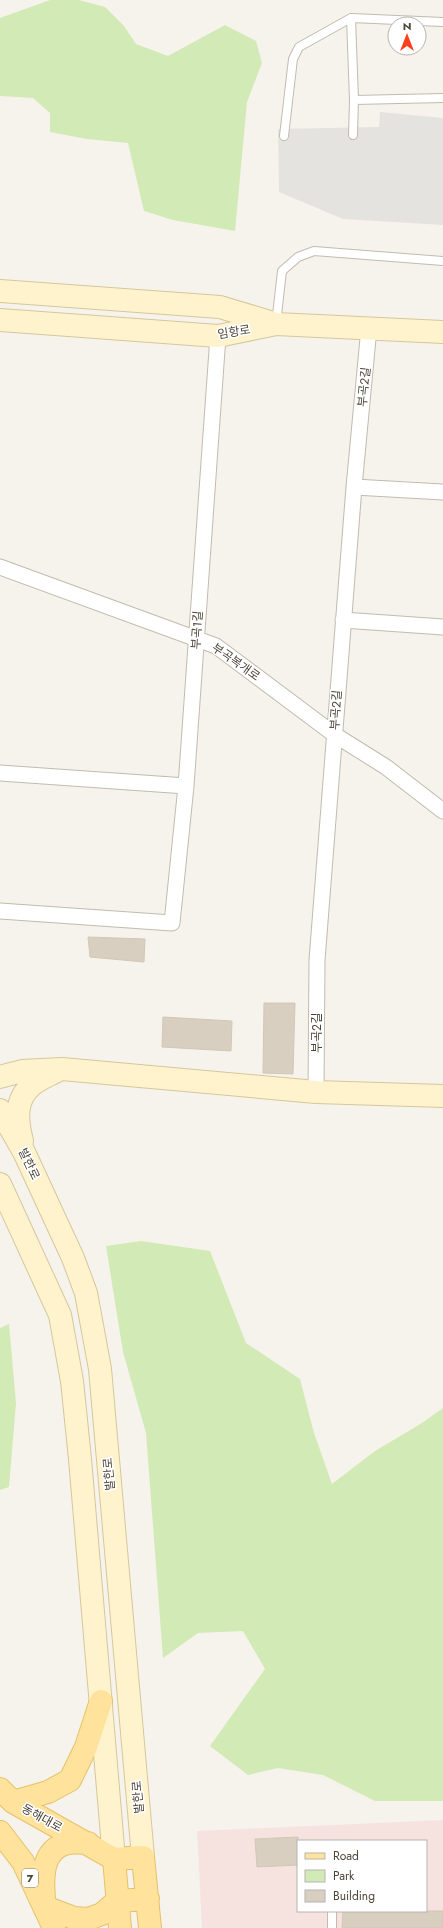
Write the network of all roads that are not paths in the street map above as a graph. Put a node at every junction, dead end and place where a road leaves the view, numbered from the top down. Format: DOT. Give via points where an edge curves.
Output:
graph roads {
  1 [pos="352,18"];
  2 [pos="443,22"];
  3 [pos="443,98"];
  4 [pos="354,100"];
  5 [pos="284,136"];
  6 [pos="353,136"];
  7 [pos="443,261"];
  8 [pos="0,291"];
  9 [pos="0,320"];
  10 [pos="276,324"];
  11 [pos="369,328"];
  12 [pos="443,332"];
  13 [pos="218,336"];
  14 [pos="354,487"];
  15 [pos="443,492"];
  16 [pos="0,568"];
  17 [pos="343,620"];
  18 [pos="443,627"];
  19 [pos="196,639"];
  20 [pos="335,735"];
  21 [pos="0,773"];
  22 [pos="186,786"];
  23 [pos="443,811"];
  24 [pos="0,911"];
  25 [pos="62,1069"];
  26 [pos="0,1077"];
  27 [pos="316,1092"];
  28 [pos="443,1096"];
  29 [pos="0,1110"];
  30 [pos="24,1152"];
  31 [pos="0,1184"];
  32 [pos="100,1701"];
  33 [pos="6,1795"];
  34 [pos="0,1832"];
  35 [pos="88,1843"];
  36 [pos="143,1857"];
  37 [pos="114,1859"];
  38 [pos="148,1899"];
  39 [pos="117,1901"];
  40 [pos="44,1907"];
  41 [pos="332,1912"];
  42 [pos="54,1928"];
  43 [pos="120,1928"];
  44 [pos="150,1928"];
  45 [pos="332,1928"];
  1 -- 2 [label="lane"];
  1 -- 4 [label="lane"];
  1 -- 5 [label="lane" via="299,47 293,59"];
  3 -- 4 [label="lane"];
  4 -- 6 [label="lane"];
  7 -- 10 [label="lane" via="314,251 298,257 282,271"];
  8 -- 10 [label="street" via="220,307"];
  9 -- 13 [label="street, 임항로"];
  10 -- 11 [label="street, 임항로"];
  10 -- 13 [label="street, 임항로"];
  11 -- 12 [label="street, 임항로"];
  11 -- 14 [label="street, 부곡2길"];
  13 -- 19 [label="street, 부곡1길"];
  14 -- 15 [label="street"];
  14 -- 17 [label="street, 부곡2길"];
  16 -- 19 [label="street, 부곡복개로"];
  17 -- 18 [label="street"];
  17 -- 20 [label="street, 부곡2길"];
  19 -- 20 [label="street, 부곡복개로" via="216,646"];
  19 -- 22 [label="street, 부곡1길"];
  20 -- 23 [label="street, 부곡복개로" via="386,767"];
  20 -- 27 [label="street, 부곡2길" via="318,960"];
  21 -- 22 [label="street"];
  22 -- 24 [label="street, 부곡1길" via="172,924"];
  25 -- 26 [label="street" via="22,1071"];
  25 -- 27 [label="street"];
  25 -- 30 [label="street" via="32,1084 22,1098 17,1120"];
  27 -- 28 [label="street"];
  29 -- 30 [label="street, 발한로"];
  30 -- 36 [label="street, 발한로" via="73,1258 86,1293 94,1331 101,1376"];
  31 -- 32 [label="street" via="60,1315 72,1381"];
  32 -- 33 [label="main road" via="86,1747 70,1780 48,1792"];
  32 -- 37 [label="street"];
  33 -- 35 [label="main road, 동해대로"];
  34 -- 40 [label="main road, 7" via="23,1862"];
  35 -- 37 [label="main road"];
  35 -- 40 [label="main road" via="58,1846 50,1854 45,1865 42,1886"];
  36 -- 37 [label="main road"];
  36 -- 38 [label="main road"];
  37 -- 39 [label="main road"];
  38 -- 39 [label="main road"];
  38 -- 44 [label="main road"];
  39 -- 40 [label="main road" via="102,1914 88,1919 74,1918"];
  39 -- 43 [label="main road"];
  40 -- 42 [label="main road, 7"];
  41 -- 45 [label="lane"];
}
